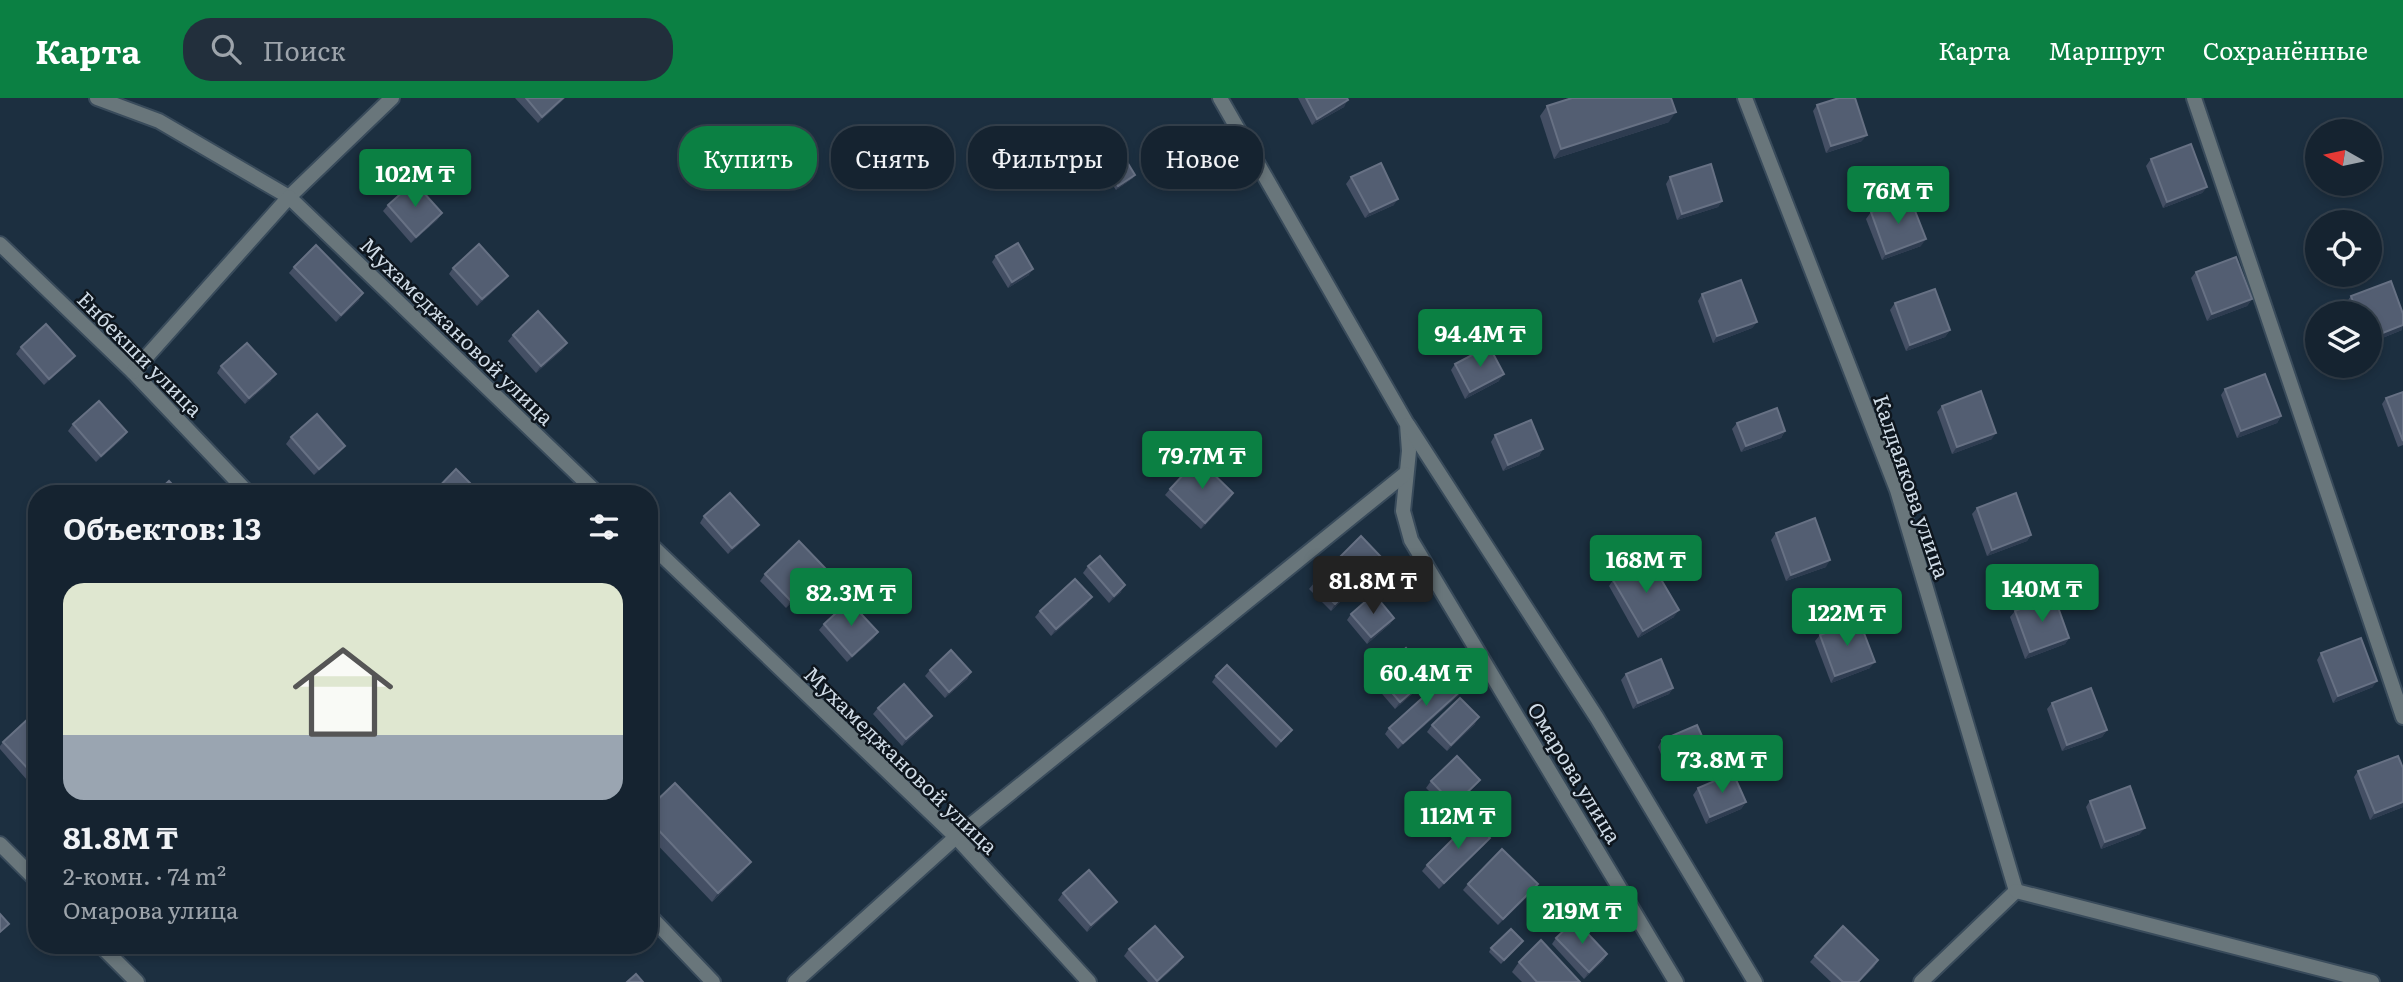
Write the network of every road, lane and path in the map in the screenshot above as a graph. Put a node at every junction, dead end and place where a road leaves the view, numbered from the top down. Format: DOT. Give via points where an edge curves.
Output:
graph roads {
  1 [pos="97,98"];
  2 [pos="392,98"];
  3 [pos="1220,98"];
  4 [pos="1745,98"];
  5 [pos="2194,98"];
  6 [pos="289,197"];
  7 [pos="0,244"];
  8 [pos="133,372"];
  9 [pos="1407,424"];
  10 [pos="1405,474"];
  11 [pos="240,485"];
  12 [pos="589,485"];
  13 [pos="658,552"];
  14 [pos="2403,717"];
  15 [pos="956,837"];
  16 [pos="0,844"];
  17 [pos="28,872"];
  18 [pos="2016,891"];
  19 [pos="658,924"];
  20 [pos="109,954"];
  21 [pos="137,982"];
  22 [pos="713,982"];
  23 [pos="795,982"];
  24 [pos="1089,982"];
  25 [pos="1676,982"];
  26 [pos="1755,982"];
  27 [pos="1921,982"];
  28 [pos="2372,982"];
  1 -- 6 [label="street, Мухамеджановой улица" via="159,121"];
  2 -- 6 [label="street"];
  3 -- 9 [label="street, Омарова улица"];
  4 -- 18 [label="street, Калдаякова улица" via="1897,490"];
  5 -- 14 [label="street"];
  6 -- 8 [label="street"];
  6 -- 12 [label="street, Мухамеджановой улица"];
  7 -- 8 [label="street, Енбекши улица"];
  8 -- 11 [label="street, Енбекши улица"];
  9 -- 10 [label="street, Омарова улица"];
  9 -- 26 [label="street" via="1597,718"];
  10 -- 15 [label="street"];
  10 -- 25 [label="street, Омарова улица" via="1403,511 1411,540"];
  13 -- 15 [label="street, Мухамеджановой улица"];
  15 -- 23 [label="street"];
  15 -- 24 [label="street, Мухамеджановой улица"];
  16 -- 17 [label="street"];
  18 -- 27 [label="street"];
  18 -- 28 [label="street"];
  19 -- 22 [label="street"];
  20 -- 21 [label="street"];
}
